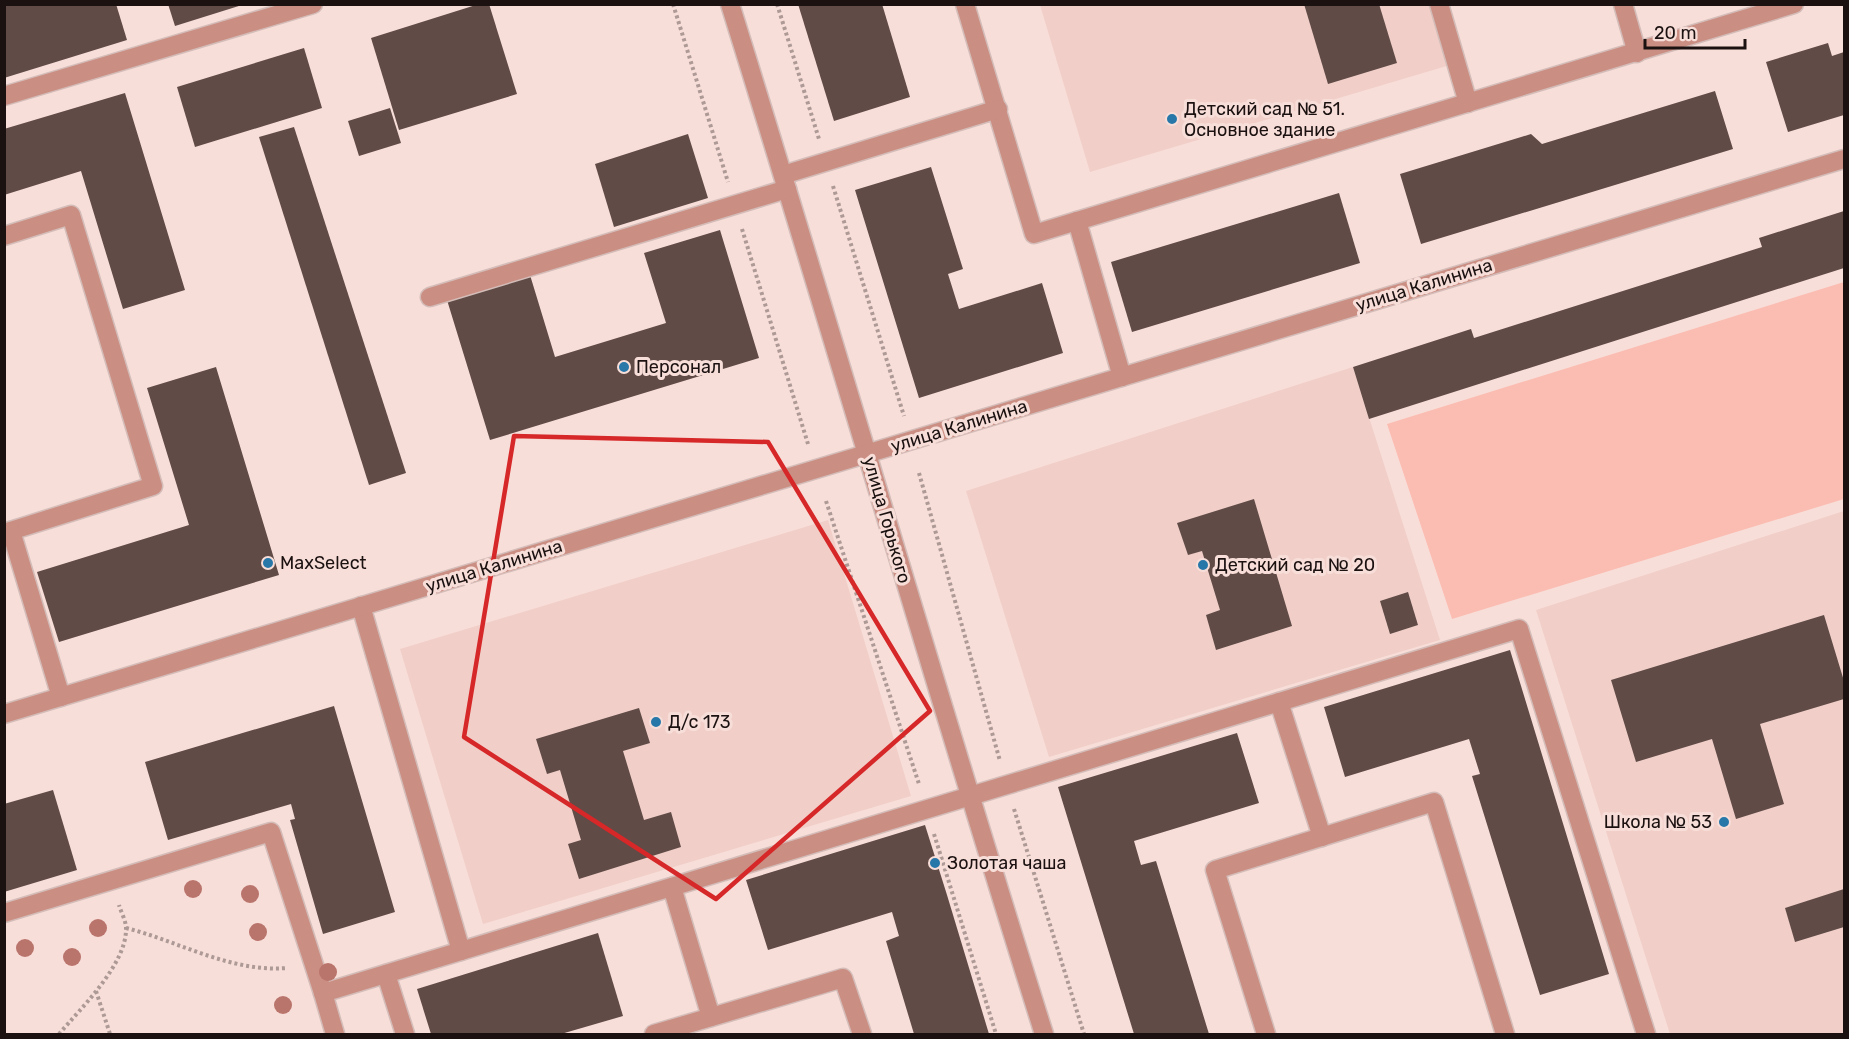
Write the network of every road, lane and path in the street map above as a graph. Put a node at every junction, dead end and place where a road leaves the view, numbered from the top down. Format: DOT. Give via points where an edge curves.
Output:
graph roads {
  1 [pos="313,4"];
  2 [pos="730,4"];
  3 [pos="777,4"];
  4 [pos="965,4"];
  5 [pos="1439,4"];
  6 [pos="1623,4"];
  7 [pos="1794,4"];
  8 [pos="1637,52"];
  9 [pos="4,96"];
  10 [pos="1468,102"];
  11 [pos="998,109"];
  12 [pos="1845,159"];
  13 [pos="826,162"];
  14 [pos="785,182"];
  15 [pos="1077,221"];
  16 [pos="4,236"];
  17 [pos="430,297"];
  18 [pos="1122,377"];
  19 [pos="903,416"];
  20 [pos="868,454"];
  21 [pos="919,473"];
  22 [pos="826,501"];
  23 [pos="8,532"];
  24 [pos="361,606"];
  25 [pos="61,697"];
  26 [pos="1280,702"];
  27 [pos="4,714"];
  28 [pos="1007,785"];
  29 [pos="968,796"];
  30 [pos="927,809"];
  31 [pos="1322,837"];
  32 [pos="112,881"];
  33 [pos="672,887"];
  34 [pos="4,913"];
  35 [pos="126,927"];
  36 [pos="461,951"];
  37 [pos="313,965"];
  38 [pos="386,974"];
  39 [pos="96,990"];
  40 [pos="323,993"];
  41 [pos="711,1017"];
  42 [pos="59,1035"];
  43 [pos="110,1035"];
  44 [pos="335,1035"];
  45 [pos="405,1035"];
  46 [pos="654,1035"];
  47 [pos="862,1035"];
  48 [pos="996,1035"];
  49 [pos="1044,1035"];
  50 [pos="1084,1035"];
  51 [pos="1266,1035"];
  52 [pos="1505,1035"];
  53 [pos="1646,1035"];
  1 -- 9 [label="street"];
  2 -- 14 [label="street, улица Горького"];
  3 -- 13 [label="path"];
  4 -- 11 [label="street"];
  5 -- 10 [label="street"];
  6 -- 8 [label="street"];
  7 -- 8 [label="street"];
  8 -- 10 [label="street"];
  10 -- 15 [label="street"];
  11 -- 13 [label="street"];
  11 -- 15 [label="street" via="1034,234"];
  12 -- 18 [label="street, улица Калинина"];
  13 -- 14 [label="street"];
  13 -- 19 [label="path"];
  14 -- 17 [label="street"];
  14 -- 20 [label="street, улица Горького"];
  15 -- 18 [label="street"];
  16 -- 23 [label="street" via="71,215 153,486"];
  18 -- 20 [label="street, улица Калинина"];
  20 -- 24 [label="street, улица Калинина"];
  20 -- 29 [label="street, улица Горького"];
  21 -- 28 [label="path"];
  22 -- 30 [label="path"];
  23 -- 25 [label="street"];
  24 -- 25 [label="street, улица Калинина"];
  24 -- 36 [label="street"];
  25 -- 27 [label="street, улица Калинина"];
  26 -- 28 [label="street"];
  26 -- 31 [label="street"];
  26 -- 53 [label="street" via="1519,629"];
  28 -- 29 [label="street"];
  28 -- 50 [label="path"];
  29 -- 30 [label="street"];
  29 -- 49 [label="street, улица Горького"];
  30 -- 33 [label="street"];
  30 -- 48 [label="path"];
  31 -- 51 [label="street" via="1215,870"];
  31 -- 52 [label="street" via="1434,802"];
  32 -- 34 [label="street"];
  32 -- 35 [label="path"];
  32 -- 37 [label="street" via="271,832"];
  33 -- 36 [label="street"];
  33 -- 41 [label="street"];
  35 -- 37 [label="path" via="232,962 271,969"];
  35 -- 39 [label="path" via="119,957"];
  36 -- 38 [label="street"];
  37 -- 40 [label="street"];
  38 -- 40 [label="street"];
  38 -- 45 [label="street"];
  39 -- 42 [label="path"];
  39 -- 43 [label="path"];
  40 -- 44 [label="street"];
  41 -- 46 [label="street"];
  41 -- 47 [label="street" via="843,978"];
}
